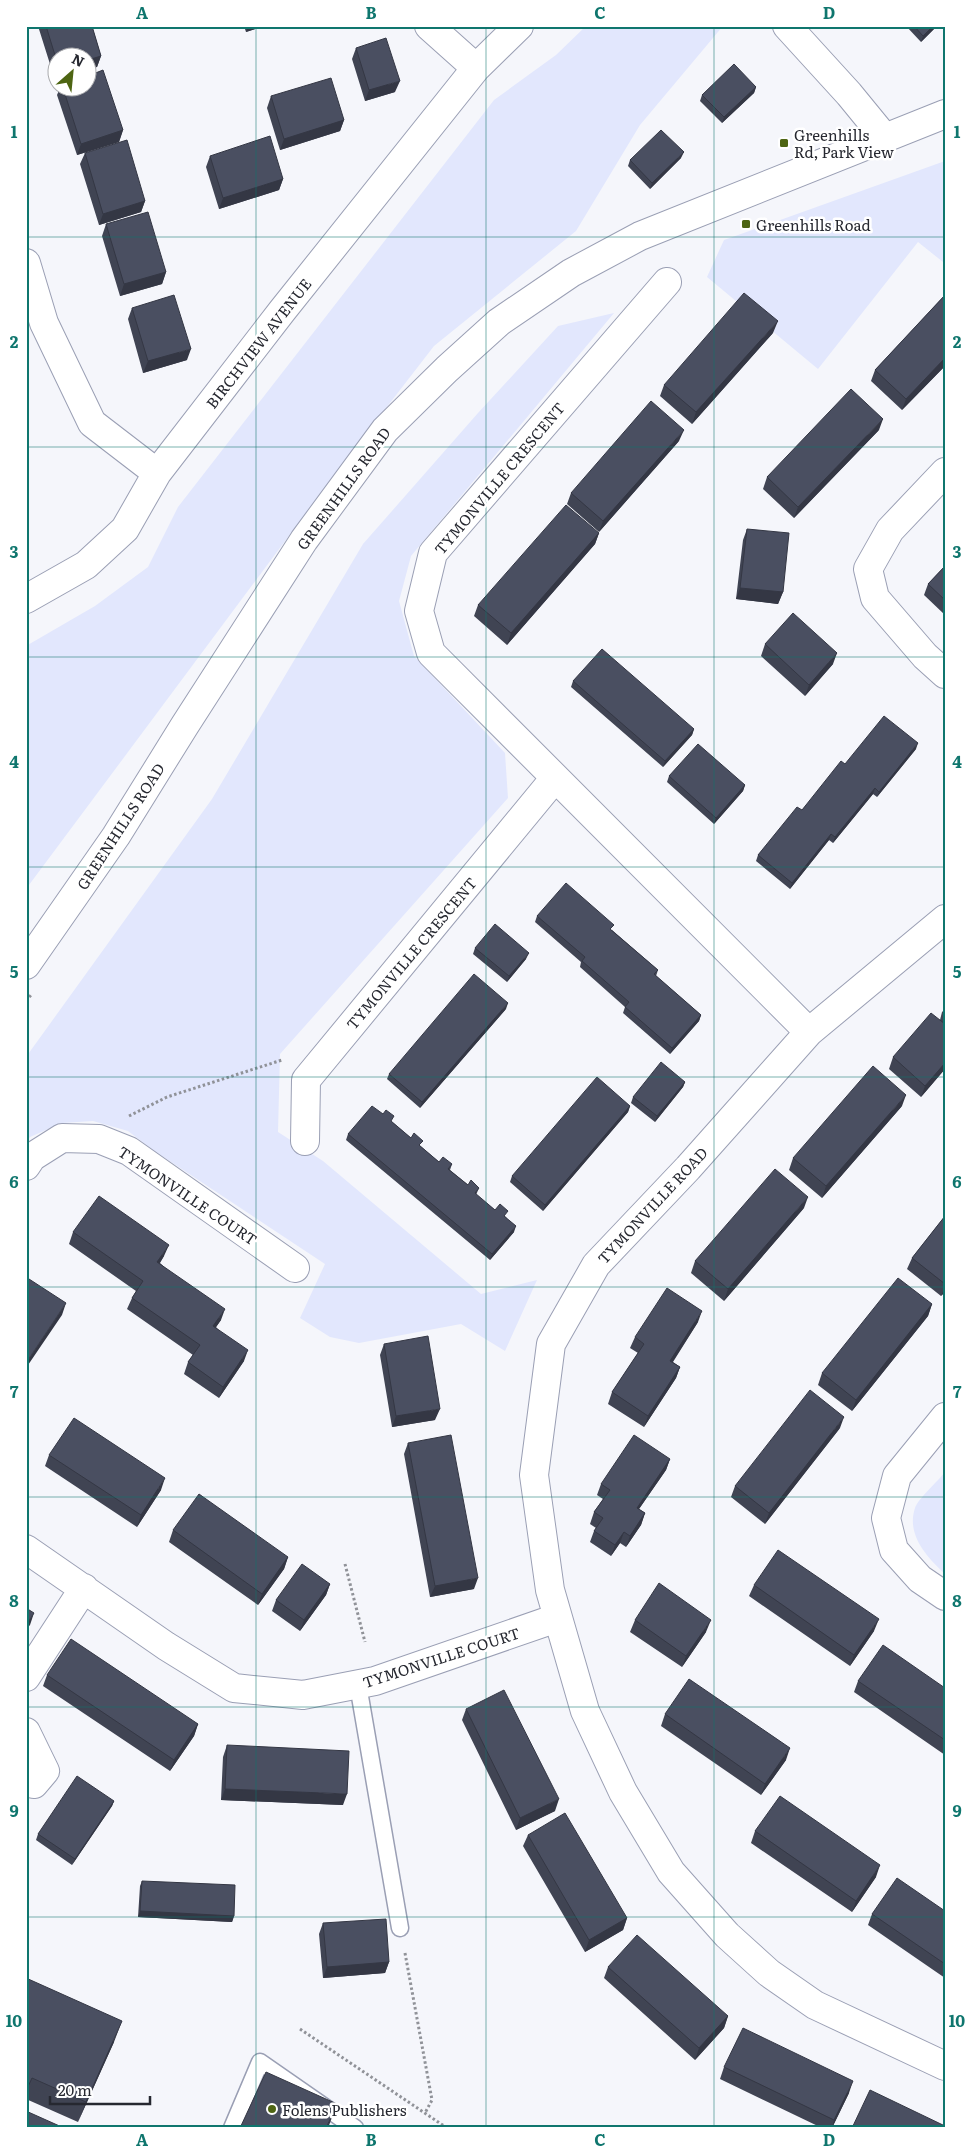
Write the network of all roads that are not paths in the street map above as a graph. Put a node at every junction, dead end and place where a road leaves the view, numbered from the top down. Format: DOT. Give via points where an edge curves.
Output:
graph roads {
  1 [pos="429,26"];
  2 [pos="519,26"];
  3 [pos="788,26"];
  4 [pos="476,68"];
  5 [pos="945,114"];
  6 [pos="885,138"];
  7 [pos="26,263"];
  8 [pos="667,282"];
  9 [pos="157,472"];
  10 [pos="945,472"];
  11 [pos="26,599"];
  12 [pos="945,674"];
  13 [pos="555,778"];
  14 [pos="945,919"];
  15 [pos="26,965"];
  16 [pos="809,1032"];
  17 [pos="305,1140"];
  18 [pos="26,1166"];
  19 [pos="295,1268"];
  20 [pos="945,1417"];
  21 [pos="26,1549"];
  22 [pos="84,1588"];
  23 [pos="945,1596"];
  24 [pos="557,1618"];
  25 [pos="26,1677"];
  26 [pos="358,1685"];
  27 [pos="26,1732"];
  28 [pos="34,1784"];
  29 [pos="400,1928"];
  30 [pos="945,2066"];
  31 [pos="232,2128"];
  32 [pos="355,2128"];
  1 -- 4 [label="street"];
  2 -- 4 [label="street, BIRCHVIEW AVENUE"];
  3 -- 6 [label="street"];
  4 -- 9 [label="street, BIRCHVIEW AVENUE"];
  5 -- 6 [label="street, GREENHILLS ROAD"];
  6 -- 15 [label="street, GREENHILLS ROAD" via="640,236 571,273 499,322 447,369 385,430 304,540 116,836"];
  7 -- 9 [label="street" via="44,323 92,423"];
  8 -- 13 [label="street, TYMONVILLE CRESCENT" via="433,553 419,611 431,653"];
  9 -- 11 [label="street, BIRCHVIEW AVENUE" via="125,529 86,565"];
  10 -- 12 [label="street" via="890,530 868,569 876,598 925,656"];
  13 -- 16 [label="street, TYMONVILLE CRESCENT"];
  13 -- 17 [label="street, TYMONVILLE CRESCENT" via="306,1080"];
  14 -- 16 [label="street, TYMONVILLE ROAD"];
  16 -- 24 [label="street, TYMONVILLE ROAD" via="596,1265 552,1344 534,1475"];
  18 -- 19 [label="street, TYMONVILLE COURT" via="32,1157 62,1138 99,1139 129,1151"];
  20 -- 23 [label="street" via="897,1476 886,1518 894,1550 920,1578"];
  21 -- 22 [label="street, TYMONVILLE COURT"];
  22 -- 25 [label="street"];
  22 -- 26 [label="street, TYMONVILLE COURT" via="166,1646 234,1688 303,1695"];
  24 -- 26 [label="street, TYMONVILLE COURT"];
  24 -- 30 [label="street, TYMONVILLE ROAD" via="585,1711 623,1792 671,1872 727,1935 769,1973 815,2005"];
  26 -- 29 [label="lane"];
  27 -- 28 [label="street" via="45,1771"];
  31 -- 32 [label="lane" via="260,2062"];
}
